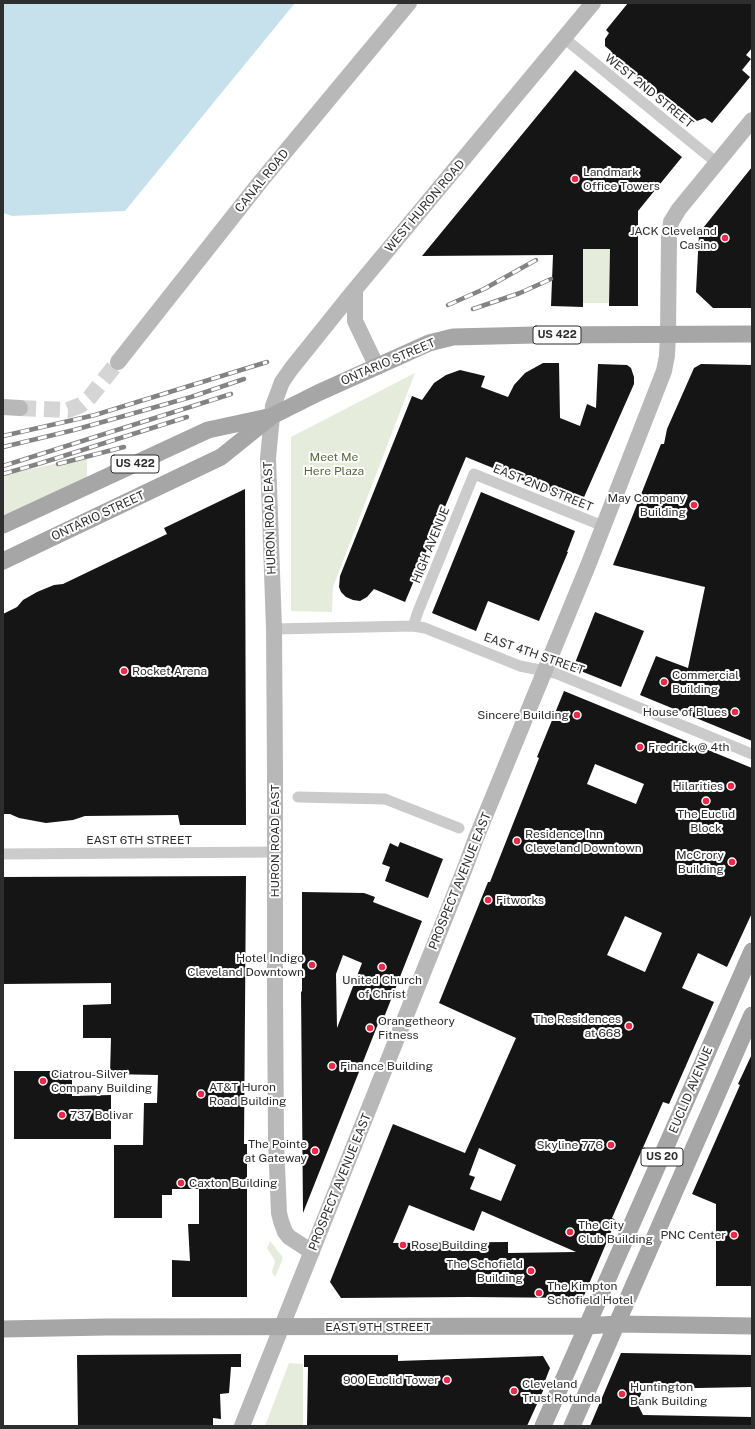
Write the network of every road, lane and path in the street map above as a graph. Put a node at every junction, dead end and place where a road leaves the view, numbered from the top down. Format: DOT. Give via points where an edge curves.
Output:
graph roads {
  1 [pos="409,3"];
  2 [pos="593,3"];
  3 [pos="564,38"];
  4 [pos="752,120"];
  5 [pos="716,163"];
  6 [pos="355,290"];
  7 [pos="668,334"];
  8 [pos="752,334"];
  9 [pos="118,362"];
  10 [pos="377,367"];
  11 [pos="3,407"];
  12 [pos="20,408"];
  13 [pos="272,416"];
  14 [pos="474,474"];
  15 [pos="3,525"];
  16 [pos="603,526"];
  17 [pos="3,561"];
  18 [pos="413,626"];
  19 [pos="274,629"];
  20 [pos="545,670"];
  21 [pos="752,754"];
  22 [pos="298,797"];
  23 [pos="459,828"];
  24 [pos="275,852"];
  25 [pos="3,854"];
  26 [pos="752,951"];
  27 [pos="752,1015"];
  28 [pos="312,1252"];
  29 [pos="616,1324"];
  30 [pos="588,1326"];
  31 [pos="752,1326"];
  32 [pos="282,1328"];
  33 [pos="3,1329"];
  34 [pos="242,1426"];
  35 [pos="543,1426"];
  36 [pos="572,1426"];
  1 -- 9 [label="street, CANAL ROAD" via="261,181"];
  2 -- 3 [label="street, WEST HURON ROAD"];
  3 -- 5 [label="street, WEST 2ND STREET"];
  3 -- 6 [label="street, WEST HURON ROAD"];
  4 -- 5 [label="street, PROSPECT AVENUE EAST"];
  5 -- 7 [label="street, PROSPECT AVENUE EAST" via="678,209 671,222"];
  6 -- 10 [label="street" via="355,320"];
  6 -- 13 [label="street, WEST HURON ROAD" via="286,375 276,396"];
  7 -- 8 [label="main road, ONTARIO STREET / US 422"];
  7 -- 10 [label="main road, ONTARIO STREET / US 422" via="453,337 429,343"];
  7 -- 16 [label="street, PROSPECT AVENUE EAST" via="664,371"];
  10 -- 13 [label="main road, ONTARIO STREET / US 422"];
  11 -- 12 [label="street"];
  13 -- 15 [label="main road, ONTARIO STREET / US 422" via="208,430"];
  13 -- 17 [label="main road, ONTARIO STREET / US 422" via="222,457"];
  13 -- 19 [label="street, HURON ROAD EAST" via="268,458"];
  14 -- 16 [label="street, EAST 2ND STREET"];
  14 -- 18 [label="street, HIGH AVENUE"];
  16 -- 20 [label="street, PROSPECT AVENUE EAST"];
  18 -- 19 [label="street, EAST 4TH STREET"];
  18 -- 20 [label="street, EAST 4TH STREET" via="425,628 520,666"];
  19 -- 24 [label="street, HURON ROAD EAST"];
  20 -- 21 [label="street, EAST 4TH STREET"];
  20 -- 28 [label="street, PROSPECT AVENUE EAST"];
  22 -- 23 [label="street" via="385,799"];
  24 -- 25 [label="street, EAST 6TH STREET"];
  24 -- 28 [label="street, HURON ROAD EAST" via="276,1135 279,1213 283,1228 289,1237"];
  26 -- 30 [label="main road, EUCLID AVENUE / US 20"];
  27 -- 29 [label="main road, EUCLID AVENUE / US 20"];
  28 -- 32 [label="street, PROSPECT AVENUE EAST"];
  29 -- 30 [label="main road, EAST 9TH STREET"];
  29 -- 31 [label="main road, EAST 9TH STREET"];
  29 -- 36 [label="main road, EUCLID AVENUE / US 20"];
  30 -- 32 [label="main road, EAST 9TH STREET"];
  30 -- 35 [label="main road, EUCLID AVENUE / US 20"];
  32 -- 33 [label="main road, EAST 9TH STREET"];
  32 -- 34 [label="street, PROSPECT AVENUE EAST"];
}
